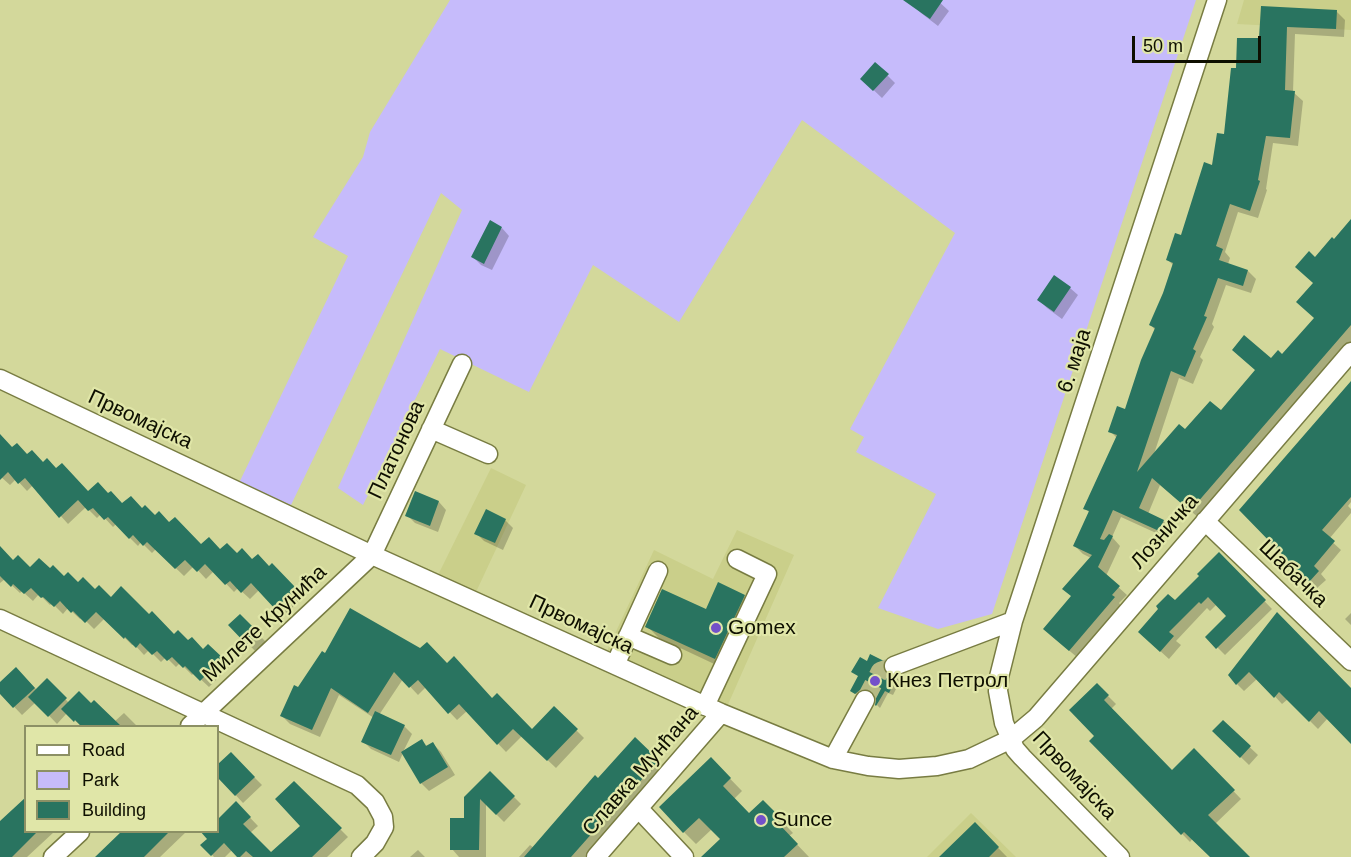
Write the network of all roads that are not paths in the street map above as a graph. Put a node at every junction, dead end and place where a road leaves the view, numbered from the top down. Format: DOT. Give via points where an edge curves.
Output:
graph roads {
  1 [pos="1217,0"];
  2 [pos="1351,352"];
  3 [pos="462,364"];
  4 [pos="0,379"];
  5 [pos="431,429"];
  6 [pos="488,454"];
  7 [pos="1205,521"];
  8 [pos="372,555"];
  9 [pos="737,559"];
  10 [pos="658,571"];
  11 [pos="1,621"];
  12 [pos="1013,621"];
  13 [pos="628,636"];
  14 [pos="672,655"];
  15 [pos="1351,661"];
  16 [pos="615,665"];
  17 [pos="894,666"];
  18 [pos="865,700"];
  19 [pos="713,710"];
  20 [pos="203,713"];
  21 [pos="191,725"];
  22 [pos="1011,739"];
  23 [pos="833,759"];
  24 [pos="639,809"];
  25 [pos="78,833"];
  26 [pos="53,857"];
  27 [pos="361,857"];
  28 [pos="596,857"];
  29 [pos="684,857"];
  30 [pos="1120,857"];
  1 -- 12 [label="street, 6. маја"];
  2 -- 7 [label="street, Лозничка"];
  3 -- 5 [label="street, Платонова"];
  4 -- 8 [label="street, Првомајска"];
  5 -- 6 [label="street"];
  5 -- 8 [label="street, Платонова"];
  7 -- 15 [label="street, Шабачка"];
  7 -- 22 [label="street, Лозничка" via="1036,718"];
  8 -- 16 [label="street, Првомајска"];
  8 -- 20 [label="street, Милете Крунића"];
  9 -- 19 [label="street, Славка Мунћана" via="767,574"];
  10 -- 13 [label="street"];
  11 -- 20 [label="street"];
  12 -- 17 [label="street"];
  12 -- 22 [label="street, 6. маја" via="998,691"];
  13 -- 14 [label="street"];
  13 -- 16 [label="street"];
  16 -- 19 [label="street, Првомајска"];
  18 -- 23 [label="street"];
  19 -- 23 [label="street, Првомајска"];
  19 -- 24 [label="street, Славка Мунћана"];
  20 -- 21 [label="street, Милете Крунића"];
  20 -- 27 [label="street" via="364,790 379,809 384,827"];
  22 -- 23 [label="street, Првомајска" via="969,759 937,766 899,770"];
  22 -- 30 [label="street, Првомајска" via="1022,757"];
  24 -- 28 [label="street, Славка Мунћана"];
  24 -- 29 [label="street"];
  25 -- 26 [label="street"];
}
